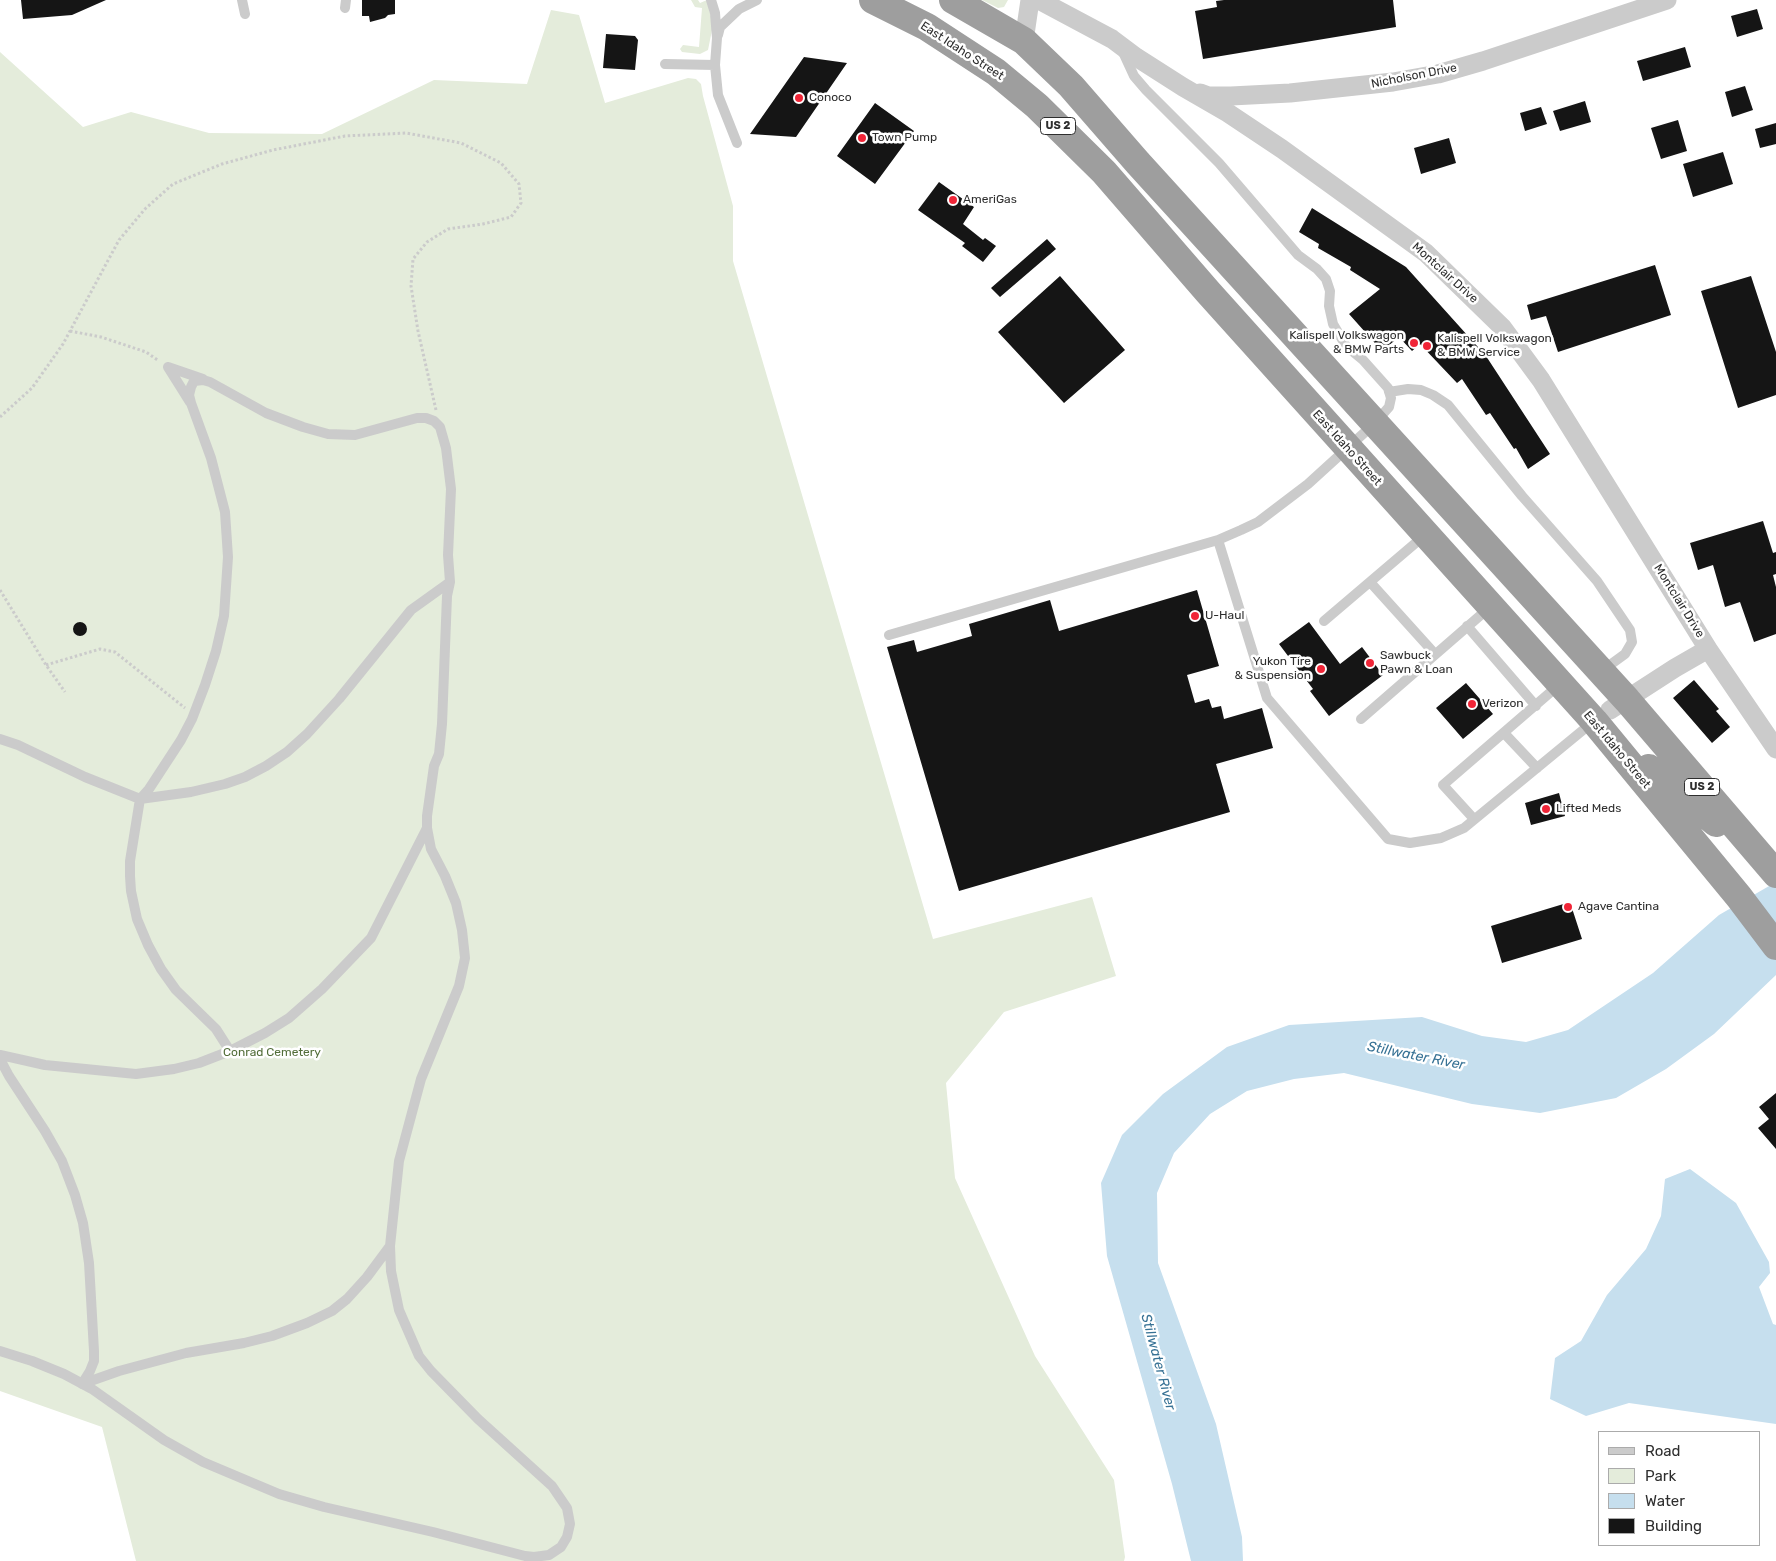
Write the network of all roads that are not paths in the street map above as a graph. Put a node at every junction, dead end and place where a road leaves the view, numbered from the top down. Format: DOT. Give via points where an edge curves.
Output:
graph roads {
  1 [pos="242,0"];
  2 [pos="711,0"];
  3 [pos="757,0"];
  4 [pos="873,0"];
  5 [pos="953,0"];
  6 [pos="1030,0"];
  7 [pos="1039,0"];
  8 [pos="1667,0"];
  9 [pos="245,14"];
  10 [pos="717,38"];
  11 [pos="1024,42"];
  12 [pos="1120,44"];
  13 [pos="665,64"];
  14 [pos="715,64"];
  15 [pos="1183,87"];
  16 [pos="737,143"];
  17 [pos="210,382"];
  18 [pos="1389,392"];
  19 [pos="190,402"];
  20 [pos="1375,423"];
  21 [pos="1348,448"];
  22 [pos="1426,534"];
  23 [pos="1218,540"];
  24 [pos="450,582"];
  25 [pos="1370,582"];
  26 [pos="1491,606"];
  27 [pos="1550,615"];
  28 [pos="1324,621"];
  29 [pos="1467,626"];
  30 [pos="889,635"];
  31 [pos="1708,649"];
  32 [pos="1435,654"];
  33 [pos="1601,672"];
  34 [pos="1561,684"];
  35 [pos="1536,706"];
  36 [pos="1611,710"];
  37 [pos="1360,719"];
  38 [pos="1504,733"];
  39 [pos="0,739"];
  40 [pos="1776,749"];
  41 [pos="1537,768"];
  42 [pos="140,799"];
  43 [pos="1474,820"];
  44 [pos="427,828"];
  45 [pos="1750,844"];
  46 [pos="1776,874"];
  47 [pos="1776,946"];
  48 [pos="230,1051"];
  49 [pos="0,1056"];
  50 [pos="0,1059"];
  51 [pos="390,1246"];
  52 [pos="0,1351"];
  53 [pos="82,1384"];
  1 -- 9 [label="lane"];
  2 -- 10 [label="lane" via="716,13"];
  3 -- 10 [label="lane" via="739,9 720,27"];
  4 -- 21 [label="highway, East Idaho Street / US 2" via="966,51 1051,119 1104,172"];
  5 -- 11 [label="highway, East Idaho Street / US 2"];
  6 -- 11 [label="street"];
  7 -- 12 [label="street, Montclair Drive"];
  8 -- 15 [label="street, Nicholson Drive" via="1438,74 1290,93 1208,96"];
  10 -- 14 [label="lane"];
  11 -- 20 [label="highway, East Idaho Street / US 2" via="1071,86"];
  12 -- 15 [label="street, Montclair Drive"];
  12 -- 18 [label="lane" via="1123,57 1146,90 1219,163 1298,255 1326,278 1333,324 1346,346 1377,374"];
  13 -- 14 [label="lane"];
  14 -- 16 [label="lane" via="718,95"];
  15 -- 31 [label="street, Montclair Drive" via="1282,149 1426,253 1502,327 1541,380"];
  17 -- 19 [label="lane" via="194,381"];
  17 -- 19 [label="lane" via="168,367"];
  17 -- 24 [label="lane" via="266,413 328,434 355,435 417,418 434,421 440,427 446,448 451,489"];
  18 -- 20 [label="lane" via="1389,407"];
  18 -- 33 [label="lane" via="1420,390 1448,405 1597,581 1630,630 1632,642 1625,654"];
  19 -- 42 [label="lane" via="211,458 225,512 228,558 224,616 194,714 181,740"];
  20 -- 21 [label="lane"];
  20 -- 27 [label="highway, East Idaho Street / US 2"];
  21 -- 22 [label="highway, East Idaho Street / US 2"];
  21 -- 23 [label="lane" via="1285,503 1258,522"];
  21 -- 27 [label="highway" via="1382,469 1504,591"];
  22 -- 25 [label="lane"];
  22 -- 26 [label="highway, East Idaho Street / US 2"];
  23 -- 30 [label="lane"];
  23 -- 43 [label="lane" via="1267,698 1388,839 1410,843 1441,838"];
  24 -- 42 [label="lane" via="411,610 307,734 280,756 245,777 225,784"];
  24 -- 44 [label="lane" via="442,724"];
  25 -- 28 [label="lane"];
  25 -- 32 [label="lane"];
  26 -- 29 [label="lane"];
  26 -- 34 [label="highway, East Idaho Street / US 2"];
  27 -- 33 [label="highway, East Idaho Street / US 2"];
  29 -- 32 [label="lane"];
  29 -- 35 [label="lane"];
  31 -- 36 [label="street, Montclair Drive"];
  31 -- 40 [label="street, Montclair Drive"];
  32 -- 37 [label="lane"];
  33 -- 36 [label="highway, East Idaho Street / US 2"];
  34 -- 35 [label="lane"];
  34 -- 36 [label="highway, East Idaho Street / US 2"];
  35 -- 38 [label="lane"];
  36 -- 41 [label="lane"];
  36 -- 45 [label="highway, East Idaho Street / US 2"];
  36 -- 45 [label="highway" via="1613,728 1643,764 1712,820"];
  36 -- 47 [label="highway, East Idaho Street / US 2" via="1738,897"];
  38 -- 41 [label="lane"];
  38 -- 43 [label="lane" via="1443,785"];
  39 -- 42 [label="lane"];
  41 -- 43 [label="lane"];
  42 -- 48 [label="lane" via="130,861 131,891 137,919 161,969 176,990 216,1029"];
  44 -- 48 [label="lane" via="371,938 289,1018"];
  44 -- 51 [label="lane" via="431,849 456,903 465,958 460,986 421,1079 399,1161"];
  45 -- 46 [label="highway, East Idaho Street / US 2"];
  48 -- 49 [label="lane" via="174,1069 136,1074 44,1065"];
  50 -- 53 [label="lane" via="62,1161 83,1224 89,1264 94,1361"];
  51 -- 53 [label="lane" via="347,1299 332,1311 307,1323 272,1336 186,1353"];
  51 -- 53 [label="lane" via="396,1299 419,1356 452,1394 552,1486 563,1500 570,1524 567,1537 556,1552 525,1556 279,1494 202,1462"];
  52 -- 53 [label="lane" via="32,1361"];
}
